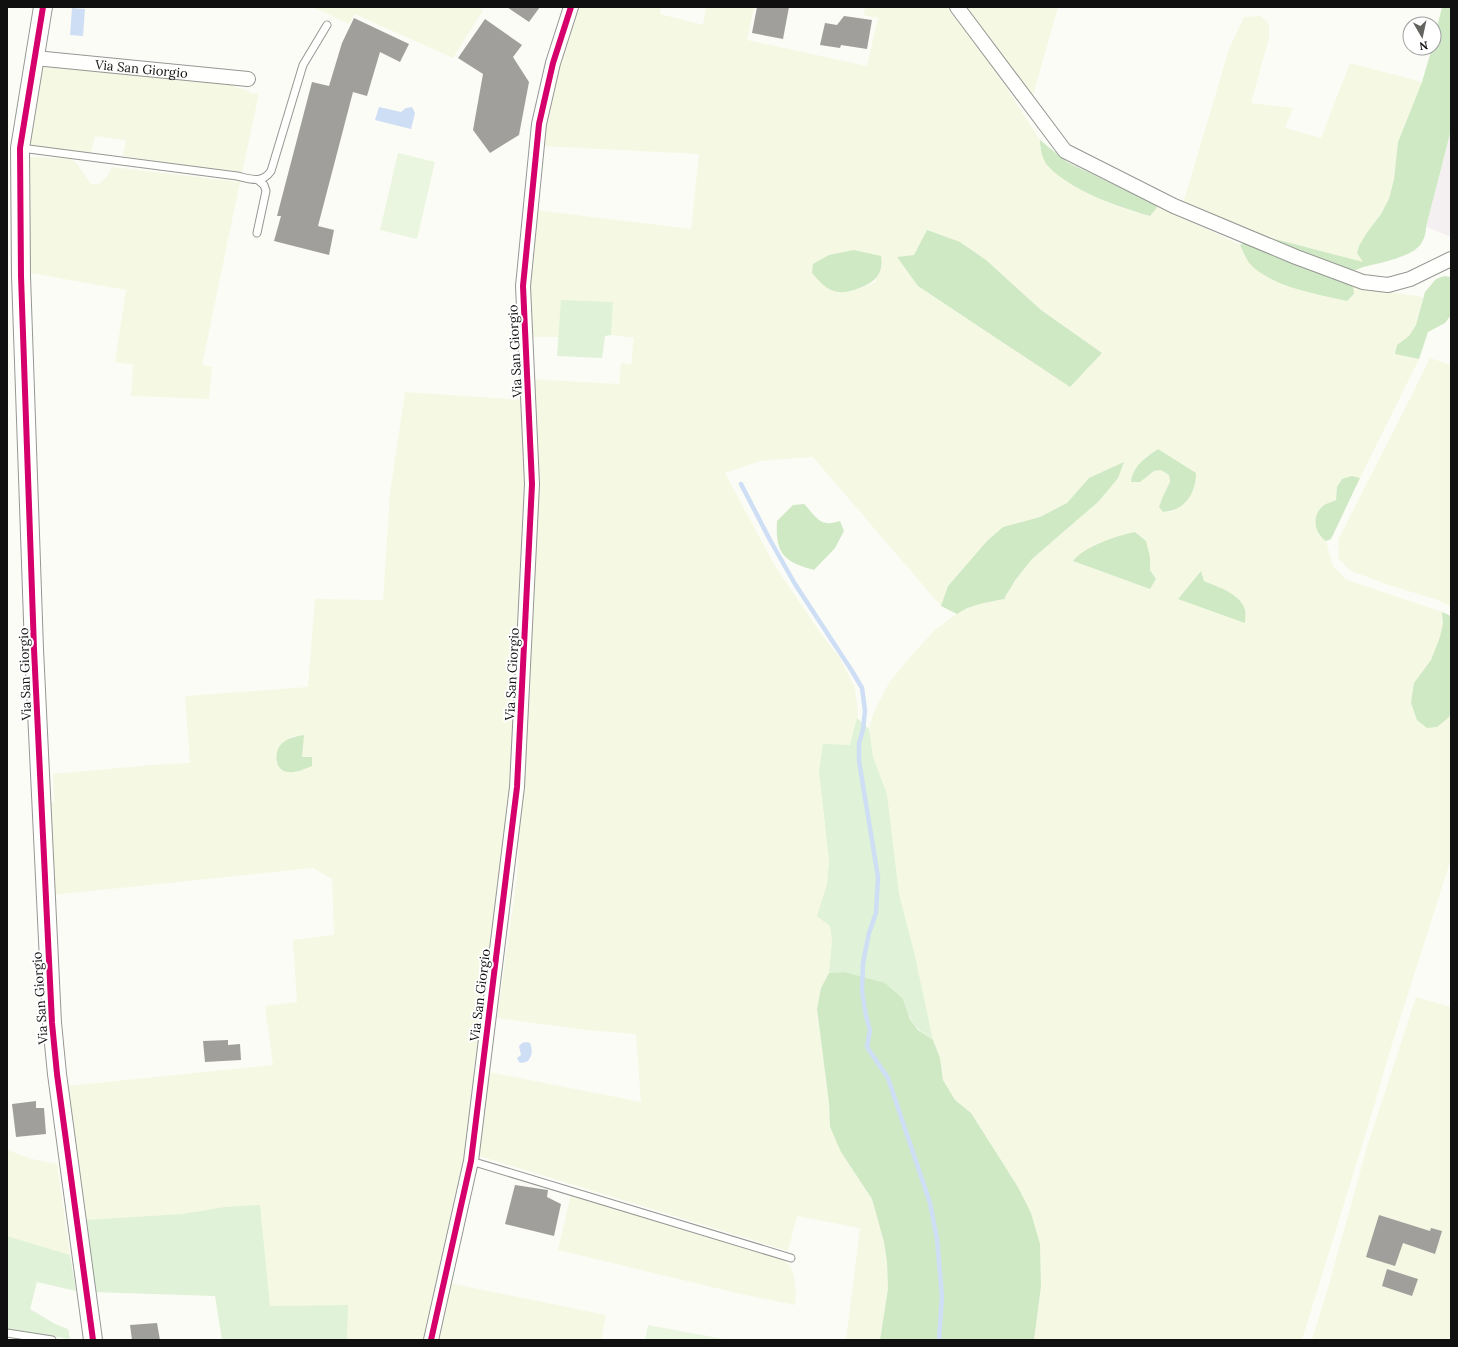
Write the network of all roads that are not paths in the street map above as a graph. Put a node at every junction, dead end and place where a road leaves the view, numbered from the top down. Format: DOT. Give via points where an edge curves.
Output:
graph roads {
  1 [pos="43,7"];
  2 [pos="571,7"];
  3 [pos="957,7"];
  4 [pos="327,25"];
  5 [pos="35,58"];
  6 [pos="248,79"];
  7 [pos="20,148"];
  8 [pos="258,180"];
  9 [pos="257,232"];
  10 [pos="1451,259"];
  11 [pos="471,1161"];
  12 [pos="791,1258"];
  13 [pos="7,1333"];
  14 [pos="52,1340"];
  15 [pos="93,1340"];
  16 [pos="431,1340"];
  1 -- 5 [label="street, Via San Giorgio"];
  2 -- 11 [label="street, Via San Giorgio" via="553,63 539,124 523,286 532,484 517,787"];
  3 -- 10 [label="street" via="1065,151 1174,206 1363,282 1388,285 1410,279"];
  4 -- 8 [label="lane" via="303,65 271,171 267,177"];
  5 -- 6 [label="street, Via San Giorgio"];
  5 -- 7 [label="street, Via San Giorgio"];
  7 -- 8 [label="lane"];
  7 -- 15 [label="street, Via San Giorgio" via="21,284 52,1023"];
  8 -- 9 [label="lane" via="266,191"];
  11 -- 12 [label="lane"];
  11 -- 16 [label="street, Via San Giorgio"];
  13 -- 14 [label="lane"];
}
